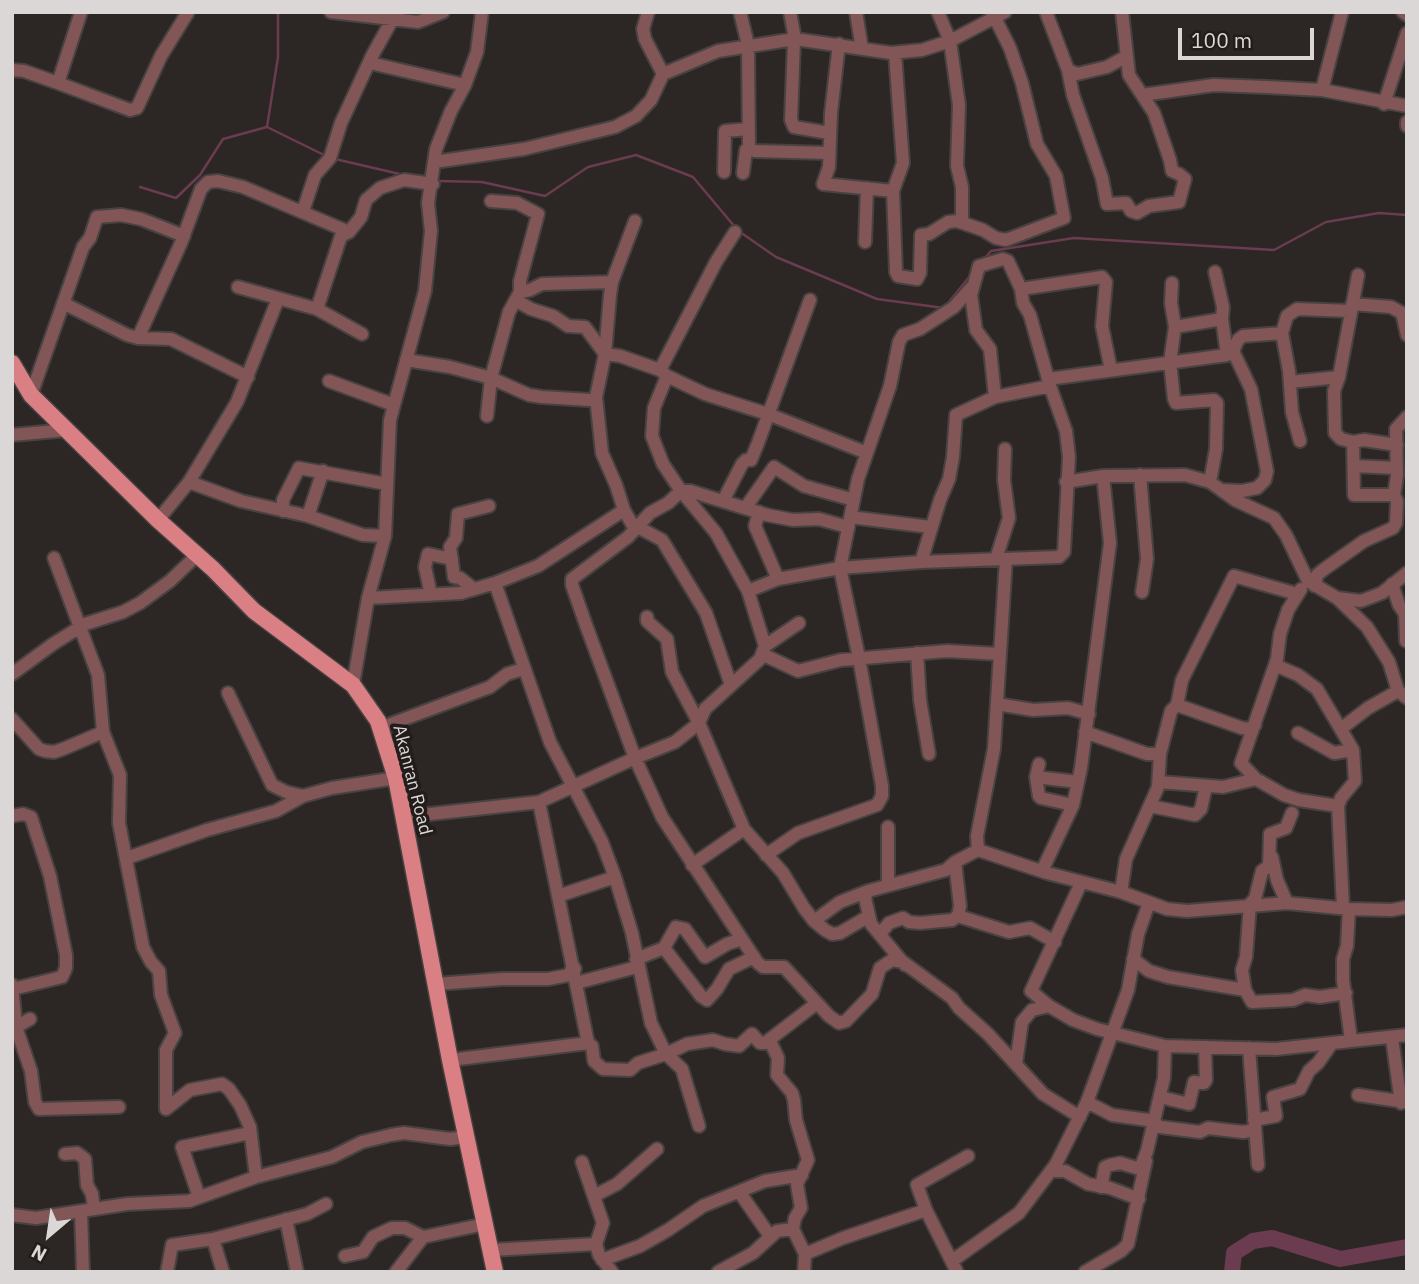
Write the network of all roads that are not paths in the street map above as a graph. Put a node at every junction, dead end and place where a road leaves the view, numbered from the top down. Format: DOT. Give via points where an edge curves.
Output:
graph roads {
  1 [pos="81,12"];
  2 [pos="188,12"];
  3 [pos="331,12"];
  4 [pos="443,12"];
  5 [pos="482,12"];
  6 [pos="648,12"];
  7 [pos="740,12"];
  8 [pos="790,12"];
  9 [pos="856,12"];
  10 [pos="938,12"];
  11 [pos="1046,12"];
  12 [pos="1122,12"];
  13 [pos="1342,12"];
  14 [pos="997,14"];
  15 [pos="392,20"];
  16 [pos="1407,33"];
  17 [pos="794,40"];
  18 [pos="950,41"];
  19 [pos="839,44"];
  20 [pos="748,45"];
  21 [pos="862,49"];
  22 [pos="895,53"];
  23 [pos="1127,56"];
  24 [pos="370,63"];
  25 [pos="12,70"];
  26 [pos="1068,70"];
  27 [pos="663,74"];
  28 [pos="58,83"];
  29 [pos="465,85"];
  30 [pos="1322,90"];
  31 [pos="1142,95"];
  32 [pos="1384,104"];
  33 [pos="1407,106"];
  34 [pos="1407,112"];
  35 [pos="748,129"];
  36 [pos="829,133"];
  37 [pos="724,148"];
  38 [pos="747,149"];
  39 [pos="829,153"];
  40 [pos="723,172"];
  41 [pos="743,173"];
  42 [pos="433,176"];
  43 [pos="867,188"];
  44 [pos="893,191"];
  45 [pos="491,201"];
  46 [pos="303,211"];
  47 [pos="635,221"];
  48 [pos="962,222"];
  49 [pos="349,232"];
  50 [pos="736,232"];
  51 [pos="184,236"];
  52 [pos="864,242"];
  53 [pos="1215,272"];
  54 [pos="1357,275"];
  55 [pos="612,282"];
  56 [pos="1172,283"];
  57 [pos="972,286"];
  58 [pos="238,287"];
  59 [pos="1021,289"];
  60 [pos="519,296"];
  61 [pos="278,299"];
  62 [pos="810,300"];
  63 [pos="63,303"];
  64 [pos="1351,307"];
  65 [pos="317,309"];
  66 [pos="1222,319"];
  67 [pos="1175,327"];
  68 [pos="1282,333"];
  69 [pos="362,334"];
  70 [pos="1407,335"];
  71 [pos="138,338"];
  72 [pos="1230,353"];
  73 [pos="605,354"];
  74 [pos="406,360"];
  75 [pos="1170,362"];
  76 [pos="12,363"];
  77 [pos="1111,370"];
  78 [pos="664,373"];
  79 [pos="248,377"];
  80 [pos="1339,377"];
  81 [pos="491,378"];
  82 [pos="329,381"];
  83 [pos="1049,382"];
  84 [pos="1290,382"];
  85 [pos="31,395"];
  86 [pos="596,397"];
  87 [pos="995,397"];
  88 [pos="394,405"];
  89 [pos="768,414"];
  90 [pos="487,416"];
  91 [pos="1407,417"];
  92 [pos="67,430"];
  93 [pos="12,435"];
  94 [pos="1300,441"];
  95 [pos="1353,442"];
  96 [pos="1397,445"];
  97 [pos="1005,449"];
  98 [pos="867,453"];
  99 [pos="1353,466"];
  100 [pos="1397,468"];
  101 [pos="323,471"];
  102 [pos="1140,475"];
  103 [pos="1103,476"];
  104 [pos="189,482"];
  105 [pos="1066,482"];
  106 [pos="1210,482"];
  107 [pos="387,484"];
  108 [pos="1221,490"];
  109 [pos="681,491"];
  110 [pos="1394,495"];
  111 [pos="854,500"];
  112 [pos="723,501"];
  113 [pos="489,506"];
  114 [pos="746,507"];
  115 [pos="624,510"];
  116 [pos="283,511"];
  117 [pos="760,512"];
  118 [pos="309,516"];
  119 [pos="158,520"];
  120 [pos="849,522"];
  121 [pos="637,527"];
  122 [pos="930,527"];
  123 [pos="385,536"];
  124 [pos="196,556"];
  125 [pos="54,558"];
  126 [pos="452,559"];
  127 [pos="1001,559"];
  128 [pos="921,562"];
  129 [pos="840,568"];
  130 [pos="1407,573"];
  131 [pos="778,579"];
  132 [pos="495,583"];
  133 [pos="1312,584"];
  134 [pos="1392,584"];
  135 [pos="474,589"];
  136 [pos="748,591"];
  137 [pos="1142,592"];
  138 [pos="1297,594"];
  139 [pos="431,595"];
  140 [pos="368,598"];
  141 [pos="1337,598"];
  142 [pos="647,617"];
  143 [pos="799,623"];
  144 [pos="80,628"];
  145 [pos="1406,641"];
  146 [pos="763,650"];
  147 [pos="917,653"];
  148 [pos="1000,654"];
  149 [pos="859,659"];
  150 [pos="1275,665"];
  151 [pos="14,668"];
  152 [pos="523,669"];
  153 [pos="1407,669"];
  154 [pos="1392,674"];
  155 [pos="353,685"];
  156 [pos="731,685"];
  157 [pos="228,693"];
  158 [pos="1402,695"];
  159 [pos="997,704"];
  160 [pos="1177,705"];
  161 [pos="1089,714"];
  162 [pos="12,719"];
  163 [pos="699,723"];
  164 [pos="1255,725"];
  165 [pos="380,728"];
  166 [pos="1342,728"];
  167 [pos="103,732"];
  168 [pos="1085,732"];
  169 [pos="1297,733"];
  170 [pos="1353,750"];
  171 [pos="929,754"];
  172 [pos="1160,754"];
  173 [pos="635,758"];
  174 [pos="396,778"];
  175 [pos="1256,779"];
  176 [pos="1078,782"];
  177 [pos="1159,782"];
  178 [pos="572,786"];
  179 [pos="1206,786"];
  180 [pos="303,796"];
  181 [pos="539,802"];
  182 [pos="1073,805"];
  183 [pos="1150,806"];
  184 [pos="1338,806"];
  185 [pos="1292,813"];
  186 [pos="12,816"];
  187 [pos="403,817"];
  188 [pos="888,827"];
  189 [pos="744,829"];
  190 [pos="978,850"];
  191 [pos="1270,854"];
  192 [pos="766,855"];
  193 [pos="127,858"];
  194 [pos="955,862"];
  195 [pos="692,865"];
  196 [pos="1042,871"];
  197 [pos="615,877"];
  198 [pos="1081,883"];
  199 [pos="888,886"];
  200 [pos="868,891"];
  201 [pos="1121,892"];
  202 [pos="558,896"];
  203 [pos="1149,902"];
  204 [pos="1287,903"];
  205 [pos="1250,904"];
  206 [pos="1407,907"];
  207 [pos="1346,908"];
  208 [pos="869,916"];
  209 [pos="958,916"];
  210 [pos="814,921"];
  211 [pos="880,934"];
  212 [pos="742,939"];
  213 [pos="1055,942"];
  214 [pos="664,948"];
  215 [pos="754,957"];
  216 [pos="1133,959"];
  217 [pos="903,962"];
  218 [pos="636,963"];
  219 [pos="573,966"];
  220 [pos="913,973"];
  221 [pos="579,982"];
  222 [pos="436,984"];
  223 [pos="13,987"];
  224 [pos="1245,990"];
  225 [pos="1346,993"];
  226 [pos="817,1003"];
  227 [pos="1049,1006"];
  228 [pos="30,1018"];
  229 [pos="14,1030"];
  230 [pos="1111,1032"];
  231 [pos="1407,1035"];
  232 [pos="1392,1038"];
  233 [pos="1350,1040"];
  234 [pos="770,1041"];
  235 [pos="588,1043"];
  236 [pos="1332,1043"];
  237 [pos="1165,1046"];
  238 [pos="1205,1047"];
  239 [pos="1249,1048"];
  240 [pos="666,1054"];
  241 [pos="450,1060"];
  242 [pos="1016,1063"];
  243 [pos="1358,1095"];
  244 [pos="1160,1097"];
  245 [pos="1087,1102"];
  246 [pos="1404,1103"];
  247 [pos="119,1107"];
  248 [pos="1080,1117"];
  249 [pos="1154,1124"];
  250 [pos="1255,1125"];
  251 [pos="699,1126"];
  252 [pos="250,1133"];
  253 [pos="465,1137"];
  254 [pos="657,1149"];
  255 [pos="1147,1151"];
  256 [pos="65,1154"];
  257 [pos="968,1156"];
  258 [pos="582,1162"];
  259 [pos="1258,1165"];
  260 [pos="1051,1171"];
  261 [pos="802,1175"];
  262 [pos="256,1177"];
  263 [pos="1101,1187"];
  264 [pos="740,1193"];
  265 [pos="594,1196"];
  266 [pos="199,1197"];
  267 [pos="1139,1199"];
  268 [pos="326,1204"];
  269 [pos="94,1209"];
  270 [pos="926,1210"];
  271 [pos="81,1212"];
  272 [pos="12,1215"];
  273 [pos="286,1219"];
  274 [pos="485,1224"];
  275 [pos="793,1229"];
  276 [pos="771,1236"];
  277 [pos="423,1237"];
  278 [pos="213,1239"];
  279 [pos="596,1244"];
  280 [pos="491,1250"];
  281 [pos="805,1254"];
  282 [pos="345,1256"];
  283 [pos="602,1260"];
  284 [pos="955,1266"];
  285 [pos="83,1272"];
  286 [pos="167,1272"];
  287 [pos="223,1272"];
  288 [pos="297,1272"];
  289 [pos="396,1272"];
  290 [pos="495,1272"];
  291 [pos="612,1272"];
  292 [pos="718,1272"];
  293 [pos="804,1272"];
  294 [pos="1085,1272"];
  1 -- 28 [label="street"];
  2 -- 28 [label="street" via="136,108 130,110"];
  3 -- 15 [label="street"];
  4 -- 15 [label="street" via="418,22"];
  5 -- 29 [label="street" via="477,52"];
  6 -- 27 [label="street" via="645,39"];
  7 -- 20 [label="street"];
  8 -- 17 [label="street"];
  9 -- 21 [label="street"];
  10 -- 18 [label="street"];
  11 -- 26 [label="street"];
  12 -- 23 [label="street"];
  13 -- 30 [label="street"];
  14 -- 18 [label="street"];
  14 -- 48 [label="street" via="1022,83 1037,144 1056,176 1064,218 1006,240"];
  15 -- 24 [label="street"];
  16 -- 32 [label="street"];
  17 -- 19 [label="street"];
  17 -- 20 [label="street"];
  17 -- 36 [label="street" via="791,120 794,127"];
  18 -- 22 [label="street"];
  18 -- 48 [label="street" via="959,105 957,166"];
  19 -- 21 [label="street"];
  19 -- 36 [label="street"];
  20 -- 27 [label="street" via="718,51"];
  20 -- 35 [label="street"];
  21 -- 22 [label="street"];
  22 -- 44 [label="street" via="903,163"];
  23 -- 26 [label="street" via="1107,67 1077,74"];
  23 -- 31 [label="street" via="1129,75"];
  24 -- 29 [label="street"];
  24 -- 46 [label="street" via="330,158 315,175"];
  25 -- 28 [label="street"];
  26 -- 31 [label="street" via="1107,204 1126,203 1138,213 1149,206 1179,202 1185,179 1172,171 1154,113"];
  27 -- 42 [label="street" via="651,100 636,116 615,127"];
  29 -- 42 [label="street" via="436,149"];
  30 -- 31 [label="street" via="1214,85"];
  30 -- 32 [label="street"];
  32 -- 33 [label="street"];
  32 -- 34 [label="street"];
  35 -- 37 [label="street" via="725,131"];
  35 -- 38 [label="street"];
  36 -- 39 [label="street"];
  37 -- 38 [label="street"];
  37 -- 40 [label="street"];
  38 -- 39 [label="street"];
  38 -- 41 [label="street"];
  39 -- 43 [label="street" via="823,184"];
  42 -- 49 [label="street" via="380,188 366,200 361,217"];
  42 -- 74 [label="street" via="425,291"];
  43 -- 44 [label="street"];
  43 -- 52 [label="street"];
  44 -- 48 [label="street" via="898,276 919,277 921,235 948,222"];
  45 -- 60 [label="street" via="517,203 538,214"];
  46 -- 49 [label="street"];
  46 -- 51 [label="street" via="243,187 208,182 201,189"];
  47 -- 55 [label="street"];
  49 -- 65 [label="street" via="341,236"];
  50 -- 78 [label="street" via="716,262"];
  51 -- 63 [label="street" via="141,219 97,217"];
  51 -- 71 [label="street"];
  53 -- 66 [label="street"];
  54 -- 64 [label="street"];
  55 -- 60 [label="street" via="542,284"];
  55 -- 73 [label="street"];
  56 -- 67 [label="street"];
  57 -- 59 [label="street" via="978,266 1003,259 1009,261"];
  57 -- 87 [label="street" via="976,330 990,349"];
  57 -- 98 [label="street" via="954,307 902,335"];
  58 -- 61 [label="street"];
  59 -- 77 [label="street" via="1101,277 1106,282 1102,326"];
  59 -- 83 [label="street"];
  60 -- 73 [label="street" via="531,309 568,326 585,327"];
  60 -- 81 [label="street" via="509,312"];
  61 -- 65 [label="street"];
  61 -- 79 [label="street"];
  62 -- 89 [label="street"];
  63 -- 71 [label="street"];
  63 -- 85 [label="street"];
  64 -- 68 [label="street" via="1297,309 1287,316"];
  64 -- 70 [label="street" via="1391,307 1402,313"];
  64 -- 80 [label="street"];
  65 -- 69 [label="street"];
  66 -- 67 [label="street"];
  66 -- 72 [label="street"];
  67 -- 75 [label="street"];
  68 -- 72 [label="street" via="1243,336"];
  68 -- 84 [label="street"];
  71 -- 79 [label="street" via="170,339"];
  72 -- 75 [label="street"];
  72 -- 108 [label="street" via="1251,389 1267,471 1257,488"];
  73 -- 78 [label="street"];
  73 -- 86 [label="street"];
  74 -- 81 [label="street"];
  74 -- 88 [label="street"];
  75 -- 77 [label="street"];
  75 -- 106 [label="street" via="1176,403 1217,403"];
  76 -- 85 [label="main road, Akanran Road"];
  77 -- 83 [label="street"];
  78 -- 89 [label="street" via="705,394"];
  78 -- 109 [label="street" via="652,436"];
  79 -- 104 [label="street"];
  80 -- 84 [label="street"];
  80 -- 95 [label="street" via="1334,391 1335,433"];
  81 -- 86 [label="street" via="542,397"];
  81 -- 90 [label="street"];
  82 -- 88 [label="street"];
  83 -- 87 [label="street"];
  83 -- 105 [label="street" via="1066,431"];
  84 -- 94 [label="street"];
  85 -- 92 [label="main road, Akanran Road"];
  86 -- 115 [label="street" via="602,453"];
  87 -- 122 [label="street" via="956,415 949,479"];
  88 -- 107 [label="street"];
  89 -- 98 [label="street"];
  89 -- 112 [label="street" via="751,460 742,464"];
  91 -- 96 [label="street" via="1396,429"];
  92 -- 93 [label="street"];
  92 -- 119 [label="main road, Akanran Road"];
  95 -- 96 [label="street"];
  95 -- 99 [label="street"];
  96 -- 100 [label="street"];
  97 -- 127 [label="street" via="1009,518"];
  98 -- 111 [label="street"];
  99 -- 100 [label="street"];
  99 -- 110 [label="street" via="1354,495"];
  100 -- 110 [label="street"];
  101 -- 107 [label="street"];
  101 -- 116 [label="street" via="299,468 283,500"];
  101 -- 118 [label="street"];
  102 -- 103 [label="street"];
  102 -- 106 [label="street" via="1185,475"];
  102 -- 137 [label="street" via="1147,559"];
  103 -- 105 [label="street"];
  103 -- 161 [label="street" via="1110,542"];
  104 -- 116 [label="street"];
  104 -- 119 [label="street"];
  105 -- 127 [label="street" via="1064,552"];
  106 -- 108 [label="street"];
  107 -- 123 [label="street"];
  108 -- 133 [label="street" via="1274,518"];
  109 -- 112 [label="street"];
  109 -- 121 [label="street"];
  109 -- 136 [label="street" via="716,533"];
  110 -- 133 [label="street" via="1398,515 1393,528 1364,541 1323,570"];
  111 -- 114 [label="street" via="804,486 774,467"];
  111 -- 120 [label="street"];
  112 -- 114 [label="street"];
  113 -- 126 [label="street" via="458,514 456,538 450,547"];
  114 -- 117 [label="street"];
  115 -- 121 [label="street"];
  115 -- 132 [label="street" via="538,566"];
  116 -- 118 [label="street"];
  117 -- 120 [label="street" via="793,520"];
  117 -- 131 [label="street" via="755,526"];
  118 -- 123 [label="street" via="363,535"];
  119 -- 124 [label="main road, Akanran Road"];
  120 -- 122 [label="street"];
  120 -- 129 [label="street"];
  121 -- 156 [label="street" via="662,540 706,612"];
  121 -- 173 [label="street" via="572,579"];
  122 -- 128 [label="street"];
  123 -- 140 [label="street"];
  124 -- 144 [label="street" via="140,604"];
  124 -- 155 [label="main road, Akanran Road" via="254,611"];
  125 -- 144 [label="street"];
  126 -- 135 [label="street" via="454,577"];
  126 -- 139 [label="street" via="428,554 425,567"];
  127 -- 128 [label="street"];
  127 -- 148 [label="street"];
  128 -- 129 [label="street"];
  129 -- 131 [label="street"];
  129 -- 149 [label="street"];
  130 -- 134 [label="street"];
  131 -- 136 [label="street"];
  132 -- 135 [label="street"];
  132 -- 152 [label="street"];
  133 -- 138 [label="street"];
  133 -- 141 [label="street"];
  134 -- 141 [label="street" via="1361,601"];
  134 -- 145 [label="street" via="1405,614"];
  135 -- 139 [label="street"];
  136 -- 146 [label="street"];
  138 -- 150 [label="street" via="1284,622"];
  138 -- 160 [label="street" via="1234,576 1182,680"];
  139 -- 140 [label="street"];
  140 -- 155 [label="street"];
  141 -- 154 [label="street" via="1367,627"];
  142 -- 163 [label="street" via="667,639 672,672"];
  143 -- 146 [label="street"];
  144 -- 151 [label="street"];
  144 -- 167 [label="street" via="98,676"];
  146 -- 149 [label="street" via="798,671"];
  146 -- 156 [label="street" via="760,659"];
  147 -- 148 [label="street"];
  147 -- 149 [label="street"];
  147 -- 171 [label="street"];
  148 -- 159 [label="street"];
  149 -- 192 [label="street" via="882,796 877,805 798,832"];
  150 -- 164 [label="street"];
  150 -- 166 [label="street" via="1317,689"];
  152 -- 165 [label="street" via="490,687"];
  152 -- 178 [label="street"];
  153 -- 154 [label="street"];
  154 -- 158 [label="street"];
  155 -- 165 [label="main road, Akanran Road"];
  156 -- 163 [label="street" via="705,709"];
  157 -- 180 [label="street" via="272,785"];
  158 -- 166 [label="street" via="1367,708"];
  159 -- 161 [label="street" via="1033,710 1068,708"];
  159 -- 190 [label="street"];
  160 -- 164 [label="street" via="1242,728"];
  160 -- 172 [label="street" via="1171,711"];
  161 -- 168 [label="street"];
  162 -- 167 [label="street" via="45,751 63,750"];
  163 -- 173 [label="street" via="675,743"];
  163 -- 189 [label="street"];
  164 -- 175 [label="street" via="1241,763"];
  165 -- 174 [label="main road, Akanran Road"];
  166 -- 170 [label="street"];
  167 -- 193 [label="street" via="120,775 118,809"];
  168 -- 172 [label="street" via="1147,754"];
  168 -- 176 [label="street"];
  169 -- 170 [label="street" via="1335,752"];
  170 -- 184 [label="street" via="1356,781"];
  172 -- 177 [label="street"];
  173 -- 178 [label="street"];
  173 -- 195 [label="street" via="662,817"];
  174 -- 180 [label="street"];
  174 -- 187 [label="main road, Akanran Road"];
  175 -- 179 [label="street"];
  175 -- 184 [label="street" via="1298,800"];
  176 -- 182 [label="street"];
  176 -- 182 [label="street" via="1038,770 1041,798"];
  177 -- 179 [label="street"];
  177 -- 183 [label="street"];
  178 -- 181 [label="street"];
  178 -- 197 [label="street"];
  179 -- 183 [label="street" via="1195,815"];
  180 -- 193 [label="street" via="276,811"];
  181 -- 187 [label="street"];
  181 -- 202 [label="street"];
  182 -- 196 [label="street"];
  183 -- 201 [label="street" via="1126,859"];
  184 -- 207 [label="street"];
  185 -- 191 [label="street" via="1286,828 1270,834"];
  186 -- 223 [label="street" via="31,817 50,876 66,955 62,977"];
  187 -- 222 [label="main road, Akanran Road"];
  188 -- 199 [label="street"];
  189 -- 192 [label="street"];
  189 -- 195 [label="street"];
  190 -- 194 [label="street"];
  190 -- 196 [label="street"];
  191 -- 204 [label="street"];
  191 -- 205 [label="street" via="1269,866 1262,871"];
  192 -- 210 [label="street"];
  193 -- 252 [label="street" via="143,947 159,971 161,995 175,1032 166,1050 166,1109 190,1090 222,1084 240,1105"];
  194 -- 199 [label="street" via="946,870"];
  194 -- 209 [label="street"];
  195 -- 212 [label="street"];
  196 -- 198 [label="street"];
  197 -- 202 [label="street"];
  197 -- 218 [label="street"];
  198 -- 201 [label="street"];
  198 -- 213 [label="street"];
  199 -- 200 [label="street"];
  200 -- 208 [label="street"];
  200 -- 210 [label="street" via="840,902"];
  201 -- 203 [label="street"];
  202 -- 219 [label="street"];
  203 -- 205 [label="street" via="1187,911"];
  203 -- 216 [label="street"];
  204 -- 205 [label="street"];
  204 -- 207 [label="street"];
  205 -- 224 [label="street" via="1242,970"];
  206 -- 207 [label="street"];
  207 -- 225 [label="street"];
  208 -- 210 [label="street" via="832,934"];
  208 -- 211 [label="street"];
  209 -- 211 [label="street" via="920,923 903,918 889,923"];
  209 -- 213 [label="street" via="1009,932 1030,928"];
  211 -- 217 [label="street"];
  212 -- 214 [label="street" via="705,957 685,929 676,927"];
  212 -- 215 [label="street"];
  213 -- 227 [label="street" via="1031,991"];
  214 -- 215 [label="street" via="707,1000 729,969"];
  214 -- 218 [label="street"];
  215 -- 226 [label="street" via="763,967 784,967"];
  216 -- 224 [label="street" via="1168,977"];
  216 -- 230 [label="street" via="1128,990"];
  217 -- 220 [label="street"];
  217 -- 226 [label="street" via="892,960 880,968 872,994 846,1021 834,1020"];
  217 -- 242 [label="street" via="953,998"];
  218 -- 221 [label="street"];
  218 -- 240 [label="street" via="651,1023"];
  219 -- 221 [label="street"];
  219 -- 222 [label="street" via="569,975 548,979"];
  221 -- 235 [label="street"];
  222 -- 241 [label="main road, Akanran Road"];
  223 -- 229 [label="street"];
  224 -- 225 [label="street" via="1252,1002"];
  225 -- 233 [label="street"];
  226 -- 234 [label="street"];
  227 -- 230 [label="street" via="1073,1020"];
  227 -- 242 [label="street" via="1027,1014"];
  228 -- 229 [label="street"];
  229 -- 247 [label="street" via="31,1071 39,1110"];
  230 -- 237 [label="street"];
  230 -- 245 [label="street"];
  231 -- 232 [label="street"];
  232 -- 233 [label="street"];
  232 -- 246 [label="street"];
  233 -- 236 [label="street"];
  234 -- 240 [label="street" via="760,1043 751,1034 739,1046 710,1040"];
  234 -- 261 [label="street" via="777,1056 777,1075 794,1100 808,1160"];
  235 -- 240 [label="street" via="594,1061 603,1069 630,1070"];
  235 -- 241 [label="street"];
  236 -- 239 [label="street"];
  236 -- 250 [label="street" via="1308,1071 1300,1089 1273,1097 1276,1116"];
  237 -- 238 [label="street"];
  237 -- 244 [label="street"];
  238 -- 239 [label="street"];
  238 -- 244 [label="street" via="1206,1080 1194,1082 1189,1104"];
  239 -- 250 [label="street"];
  240 -- 251 [label="street" via="682,1069"];
  241 -- 253 [label="main road, Akanran Road"];
  242 -- 248 [label="street" via="1043,1094"];
  243 -- 246 [label="street"];
  244 -- 249 [label="street"];
  245 -- 248 [label="street"];
  245 -- 249 [label="street" via="1112,1115"];
  248 -- 260 [label="street"];
  249 -- 250 [label="street" via="1200,1132 1208,1128 1243,1132"];
  249 -- 255 [label="street"];
  250 -- 259 [label="street"];
  252 -- 262 [label="street"];
  252 -- 266 [label="street" via="182,1147"];
  253 -- 262 [label="street" via="391,1135"];
  253 -- 274 [label="main road, Akanran Road"];
  254 -- 265 [label="street" via="617,1184"];
  255 -- 263 [label="street" via="1140,1170 1120,1163 1105,1167"];
  255 -- 267 [label="street"];
  256 -- 269 [label="street" via="77,1153 85,1160"];
  257 -- 270 [label="street" via="918,1183"];
  258 -- 265 [label="street"];
  260 -- 263 [label="street" via="1065,1171"];
  260 -- 284 [label="street" via="1027,1206"];
  261 -- 264 [label="street" via="765,1181"];
  261 -- 275 [label="street" via="797,1187 801,1208"];
  262 -- 266 [label="street"];
  263 -- 267 [label="street"];
  264 -- 276 [label="street"];
  264 -- 283 [label="street" via="703,1206 640,1246"];
  265 -- 279 [label="street" via="603,1223"];
  266 -- 269 [label="street"];
  267 -- 294 [label="street" via="1127,1246"];
  268 -- 273 [label="street"];
  269 -- 271 [label="street"];
  270 -- 281 [label="street"];
  270 -- 284 [label="street"];
  271 -- 272 [label="street" via="37,1218"];
  271 -- 285 [label="street"];
  273 -- 278 [label="street"];
  273 -- 288 [label="street"];
  274 -- 277 [label="street"];
  274 -- 280 [label="main road, Akanran Road"];
  275 -- 276 [label="street"];
  275 -- 281 [label="street"];
  276 -- 292 [label="street" via="753,1253"];
  277 -- 282 [label="street" via="405,1228 392,1228 373,1237 363,1252"];
  277 -- 289 [label="street"];
  278 -- 286 [label="street" via="172,1245"];
  278 -- 287 [label="street"];
  279 -- 280 [label="street"];
  279 -- 283 [label="street"];
  280 -- 290 [label="main road, Akanran Road"];
  281 -- 293 [label="street"];
  283 -- 291 [label="street"];
}
